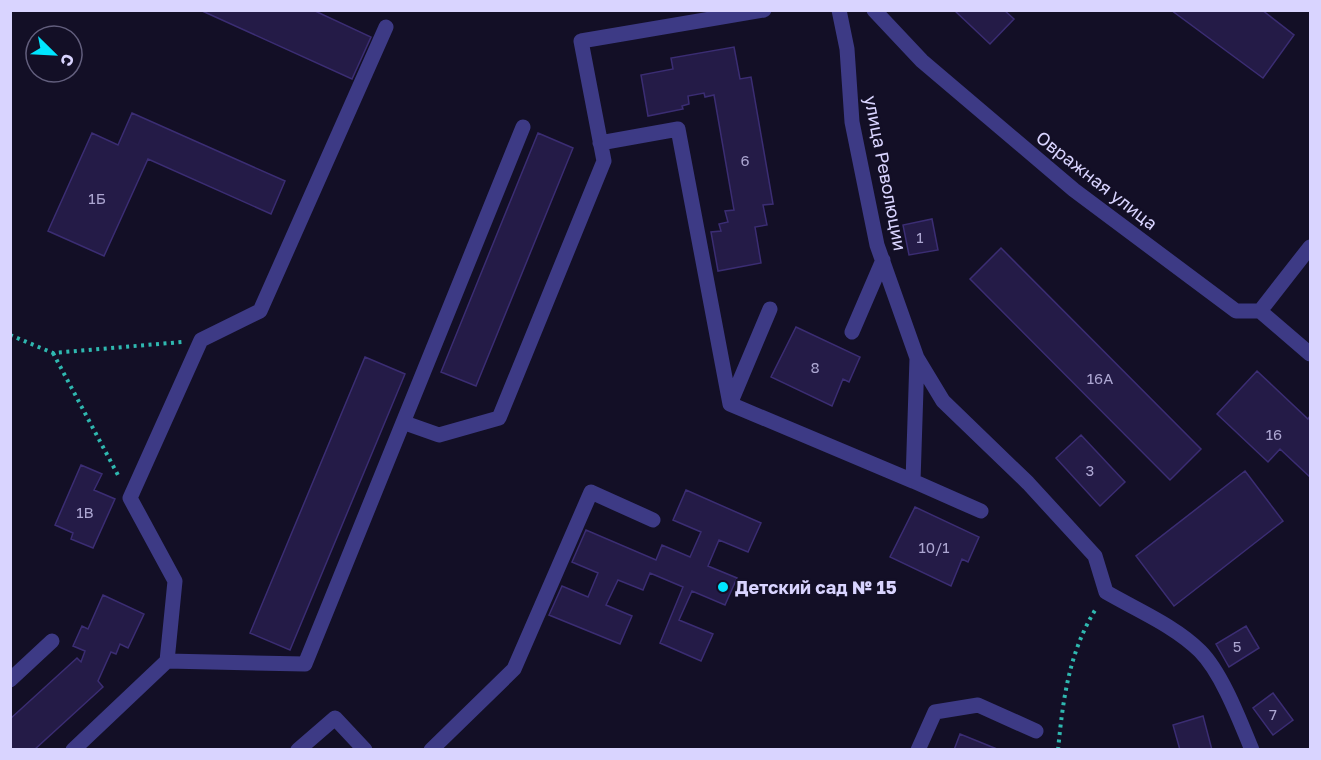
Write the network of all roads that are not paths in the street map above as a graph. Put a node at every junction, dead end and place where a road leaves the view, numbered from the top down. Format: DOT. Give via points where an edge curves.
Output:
graph roads {
  1 [pos="764,10"];
  2 [pos="839,10"];
  3 [pos="874,10"];
  4 [pos="386,27"];
  5 [pos="523,127"];
  6 [pos="600,143"];
  7 [pos="1311,247"];
  8 [pos="883,260"];
  9 [pos="770,309"];
  10 [pos="1260,311"];
  11 [pos="852,332"];
  12 [pos="1311,354"];
  13 [pos="917,358"];
  14 [pos="730,404"];
  15 [pos="405,423"];
  16 [pos="913,481"];
  17 [pos="981,511"];
  18 [pos="653,520"];
  19 [pos="52,641"];
  20 [pos="167,661"];
  21 [pos="10,680"];
  22 [pos="1036,731"];
  23 [pos="73,750"];
  24 [pos="298,750"];
  25 [pos="365,750"];
  26 [pos="431,750"];
  27 [pos="918,750"];
  28 [pos="1252,750"];
  1 -- 6 [label="street" via="581,41"];
  2 -- 8 [label="street, улица Революции" via="847,49 852,122"];
  3 -- 10 [label="street, Овражная улица" via="922,61 1074,190 1236,311"];
  4 -- 20 [label="street" via="260,311 201,340 130,498 175,581"];
  5 -- 15 [label="street"];
  6 -- 14 [label="street" via="678,129"];
  6 -- 15 [label="street" via="604,161 499,418 439,435"];
  7 -- 10 [label="street"];
  8 -- 11 [label="street"];
  8 -- 13 [label="street, улица Революции"];
  9 -- 14 [label="street"];
  10 -- 12 [label="street"];
  13 -- 16 [label="street"];
  13 -- 28 [label="street, улица Революции" via="943,401 1028,483 1095,556 1106,592 1173,630 1201,652 1229,697"];
  14 -- 16 [label="street"];
  15 -- 20 [label="street" via="305,664"];
  16 -- 17 [label="street"];
  18 -- 26 [label="street" via="591,492 514,669"];
  19 -- 21 [label="street"];
  20 -- 23 [label="street"];
  22 -- 27 [label="street" via="978,705 935,712"];
  24 -- 25 [label="street" via="335,718"];
}
